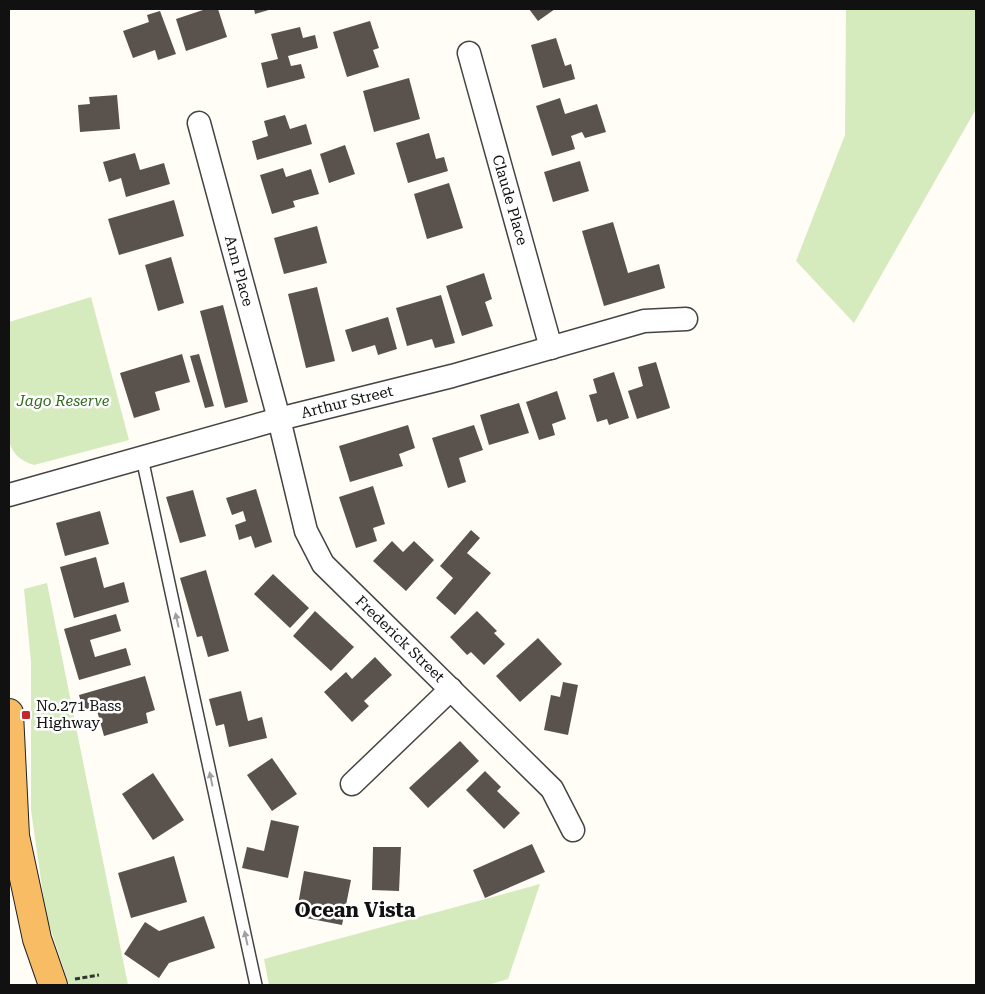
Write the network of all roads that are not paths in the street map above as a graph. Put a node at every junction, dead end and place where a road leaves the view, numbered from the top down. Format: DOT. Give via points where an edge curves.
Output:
graph roads {
  1 [pos="468,53"];
  2 [pos="199,123"];
  3 [pos="686,319"];
  4 [pos="551,348"];
  5 [pos="279,419"];
  6 [pos="142,458"];
  7 [pos="9,495"];
  8 [pos="451,689"];
  9 [pos="9,713"];
  10 [pos="352,784"];
  11 [pos="573,830"];
  12 [pos="53,985"];
  13 [pos="256,985"];
  1 -- 4 [label="street, Claude Place"];
  2 -- 5 [label="street, Ann Place"];
  3 -- 4 [label="street, Arthur Street" via="644,321"];
  4 -- 5 [label="street, Arthur Street"];
  5 -- 6 [label="street, Arthur Street"];
  5 -- 8 [label="street, Frederick Street" via="306,532 323,564"];
  6 -- 7 [label="street, Arthur Street"];
  13 -- 6 [label="lane, one-way"];
  8 -- 10 [label="street"];
  8 -- 11 [label="street, Frederick Street" via="552,788"];
  9 -- 12 [label="highway" via="15,836 37,939"];
}
